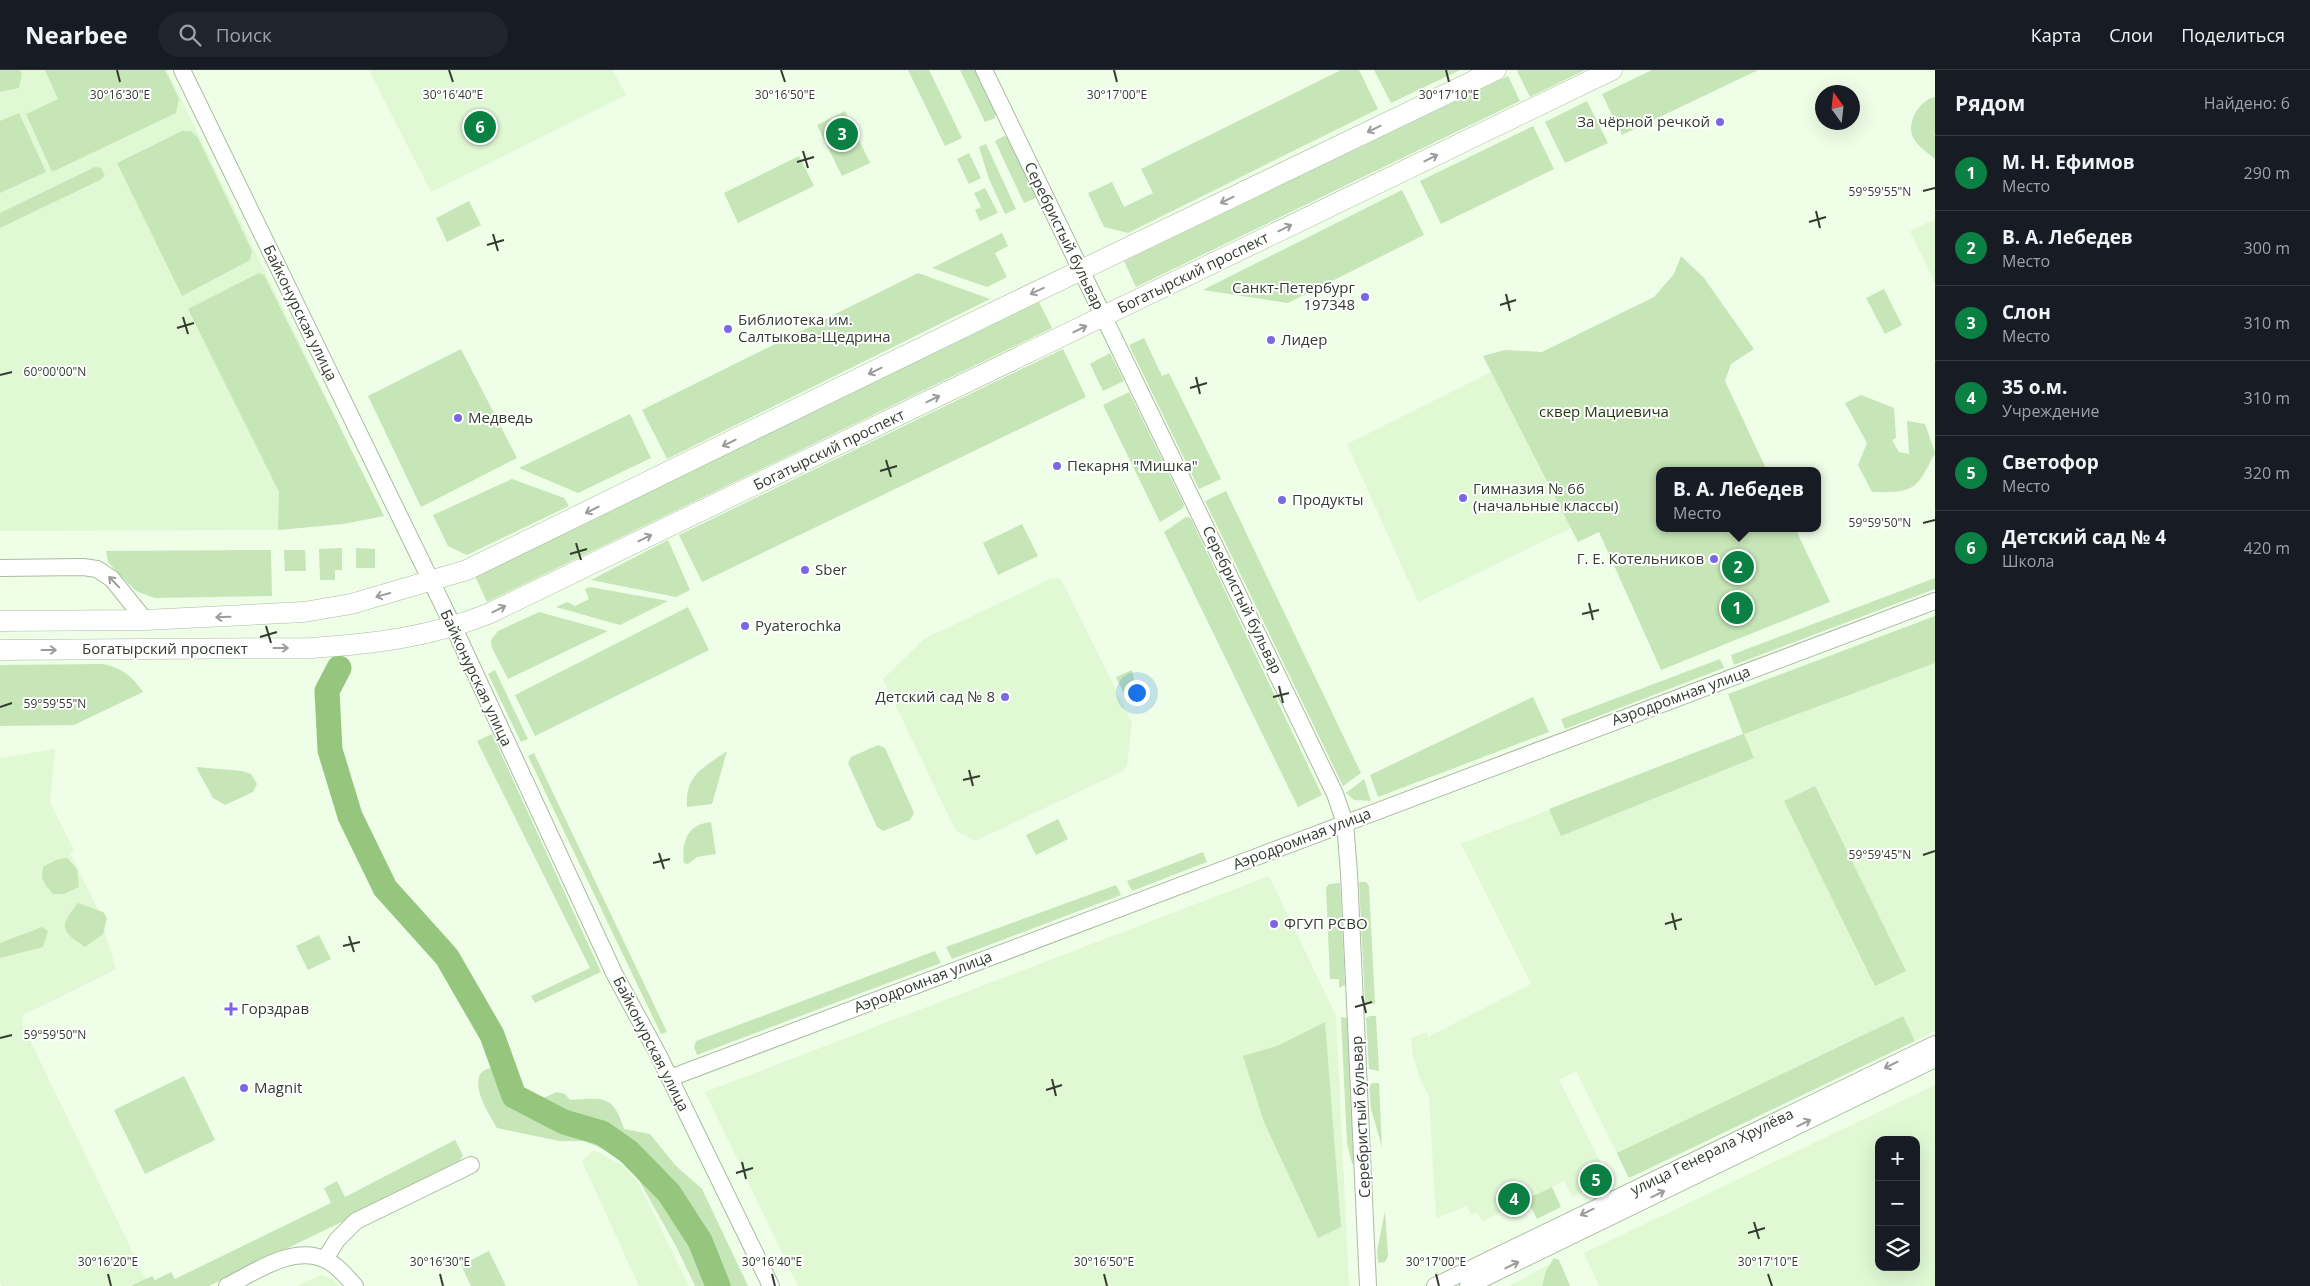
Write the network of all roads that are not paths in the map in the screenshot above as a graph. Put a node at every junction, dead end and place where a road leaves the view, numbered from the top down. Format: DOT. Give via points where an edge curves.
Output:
graph roads {
  1 [pos="182,70"];
  2 [pos="984,70"];
  3 [pos="1496,70"];
  4 [pos="1612,70"];
  5 [pos="1081,271"];
  6 [pos="1103,317"];
  7 [pos="0,568"];
  8 [pos="430,583"];
  9 [pos="1935,601"];
  10 [pos="145,620"];
  11 [pos="0,621"];
  12 [pos="454,628"];
  13 [pos="0,650"];
  14 [pos="1345,823"];
  15 [pos="1935,1044"];
  16 [pos="1935,1059"];
  17 [pos="670,1078"];
  18 [pos="471,1165"];
  19 [pos="325,1259"];
  20 [pos="227,1286"];
  21 [pos="355,1286"];
  22 [pos="771,1286"];
  23 [pos="1368,1286"];
  24 [pos="1435,1286"];
  25 [pos="1468,1286"];
  1 -- 8 [label="street, Байконурская улица"];
  2 -- 5 [label="street, Серебристый бульвар"];
  3 -- 5 [label="main road, Богатырский проспект, one-way"];
  6 -- 4 [label="main road, Богатырский проспект, one-way"];
  5 -- 6 [label="street, Серебристый бульвар"];
  5 -- 8 [label="main road, Богатырский проспект, one-way" via="468,570"];
  12 -- 6 [label="main road, Богатырский проспект, one-way"];
  6 -- 14 [label="street, Серебристый бульвар" via="1335,794"];
  10 -- 7 [label="street, one-way" via="112,579 97,569"];
  8 -- 10 [label="main road, Богатырский проспект, one-way" via="351,604 304,612"];
  8 -- 12 [label="street, Байконурская улица"];
  9 -- 14 [label="street, Аэродромная улица"];
  10 -- 11 [label="main road, Богатырский проспект"];
  13 -- 12 [label="main road, Богатырский проспект, one-way" via="311,648 360,645"];
  12 -- 17 [label="street, Байконурская улица" via="615,975"];
  14 -- 17 [label="street, Аэродромная улица"];
  14 -- 23 [label="street, Серебристый бульвар"];
  15 -- 24 [label="street, улица Генерала Хрулёва, one-way"];
  25 -- 16 [label="street, улица Генерала Хрулёва, one-way"];
  17 -- 22 [label="street, Байконурская улица"];
  18 -- 19 [label="street" via="356,1221 337,1240"];
  19 -- 20 [label="street" via="304,1255 282,1259"];
  19 -- 21 [label="street"];
}
